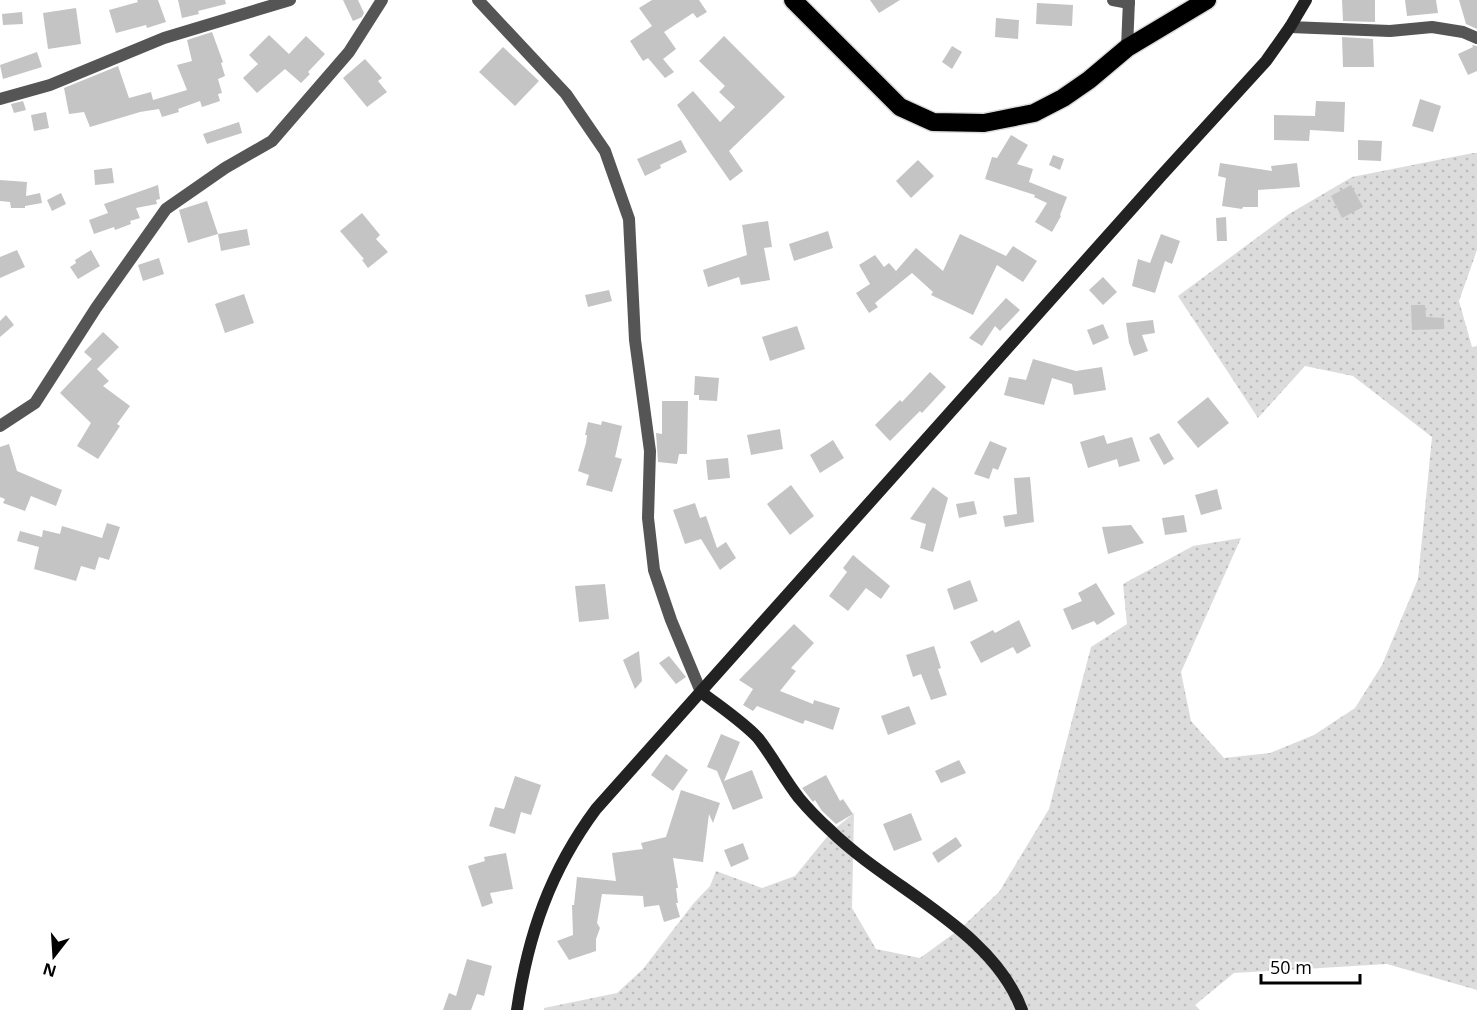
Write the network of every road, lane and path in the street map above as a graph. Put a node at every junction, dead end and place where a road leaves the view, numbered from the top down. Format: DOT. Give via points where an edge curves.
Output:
graph roads {
  1 [pos="290,0"];
  2 [pos="382,0"];
  3 [pos="478,0"];
  4 [pos="793,0"];
  5 [pos="1113,0"];
  6 [pos="1207,0"];
  7 [pos="1306,0"];
  8 [pos="1129,1"];
  9 [pos="1290,27"];
  10 [pos="1477,38"];
  11 [pos="1127,48"];
  12 [pos="0,99"];
  13 [pos="0,426"];
  14 [pos="701,692"];
  15 [pos="517,1010"];
  16 [pos="1022,1010"];
  1 -- 12 [label="street" via="164,38 50,85"];
  2 -- 13 [label="street" via="349,52 272,141 166,209 35,403"];
  3 -- 14 [label="street" via="566,94 605,151 629,219 634,340 650,451 648,518 654,570"];
  4 -- 11 [label="highway" via="900,107 933,122 984,123 1034,113 1089,80"];
  5 -- 8 [label="street"];
  6 -- 11 [label="highway"];
  7 -- 9 [label="main road"];
  8 -- 11 [label="street"];
  9 -- 10 [label="street" via="1390,31 1432,27"];
  9 -- 14 [label="main road" via="1266,61"];
  14 -- 15 [label="main road" via="596,810 566,852 537,921"];
  14 -- 16 [label="main road" via="756,737 800,799 831,832 865,862 960,929 985,954"];
}
